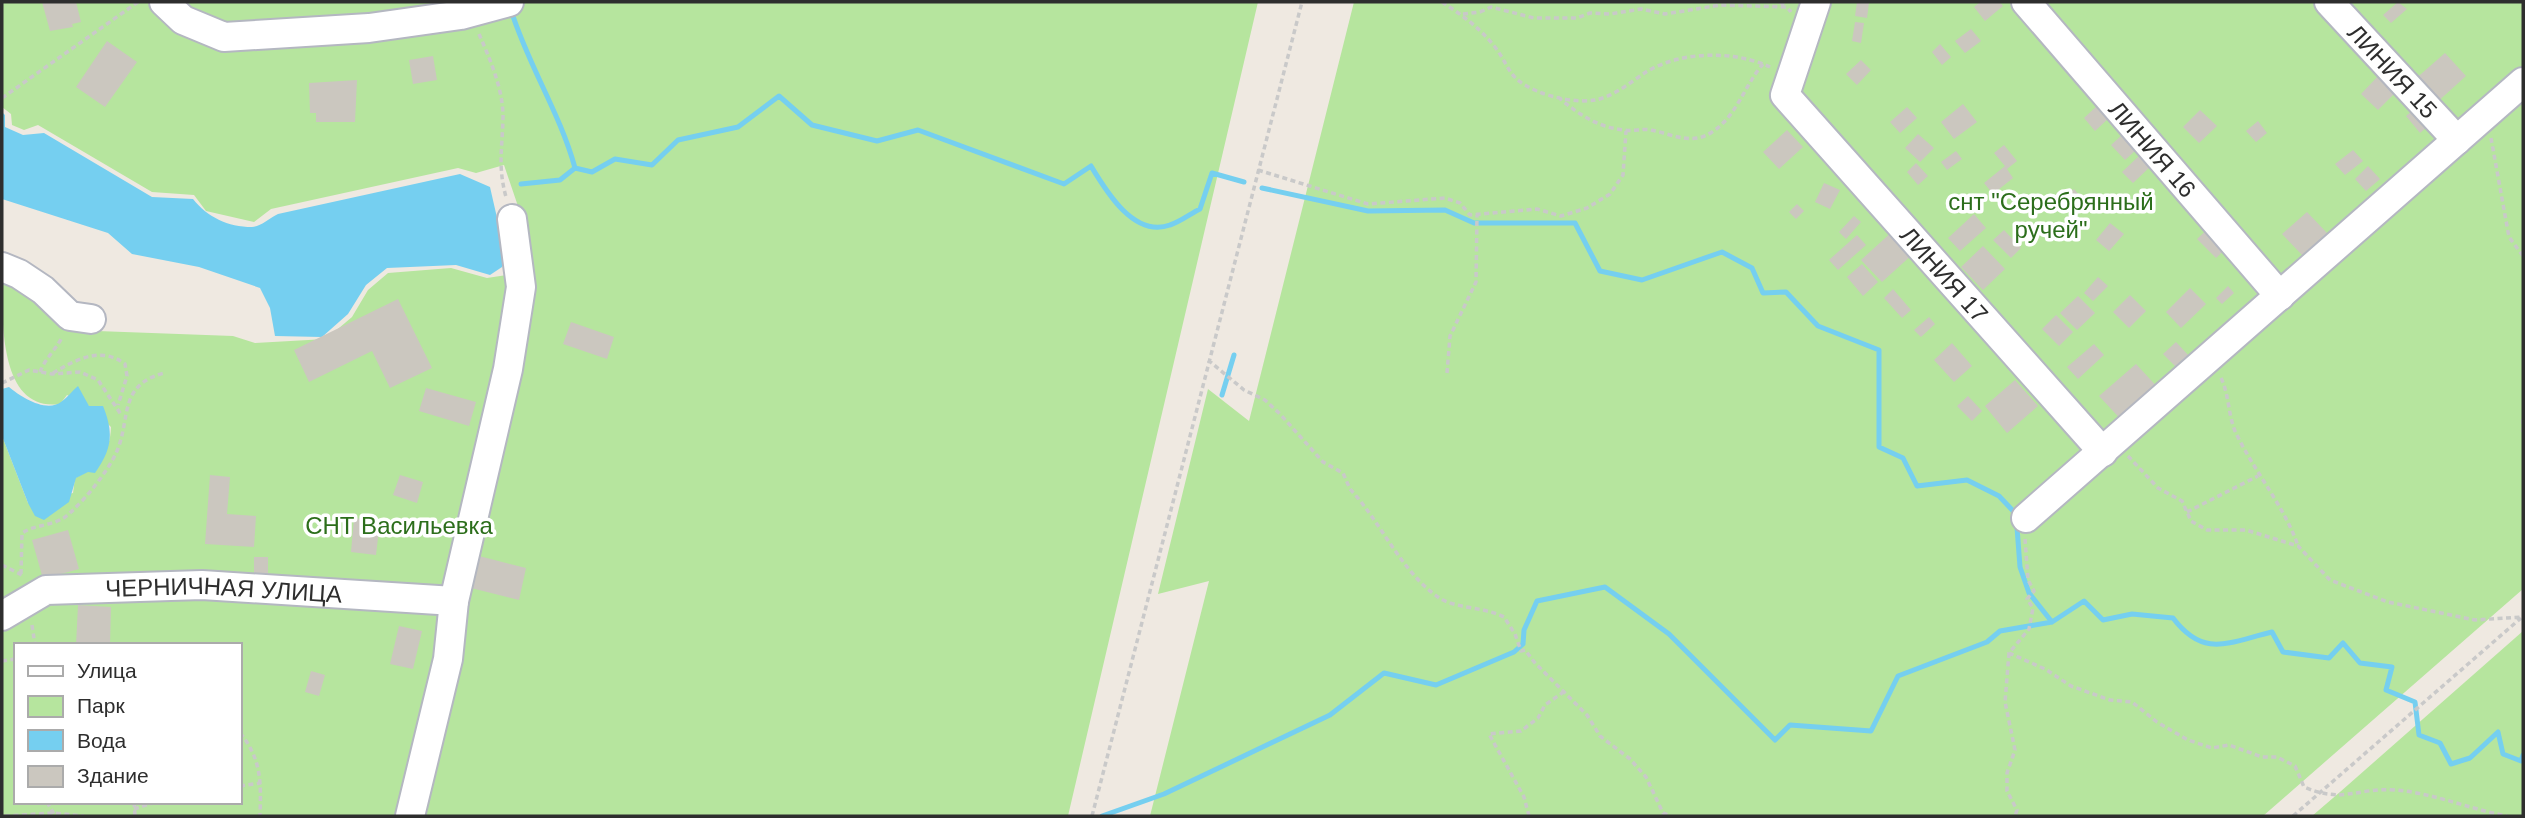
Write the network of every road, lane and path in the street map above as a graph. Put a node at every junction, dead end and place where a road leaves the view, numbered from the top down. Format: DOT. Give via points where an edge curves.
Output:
graph roads {
  1 [pos="138,2"];
  2 [pos="164,2"];
  3 [pos="509,2"];
  4 [pos="1302,2"];
  5 [pos="1443,2"];
  6 [pos="1780,2"];
  7 [pos="1816,2"];
  8 [pos="2026,2"];
  9 [pos="2329,2"];
  10 [pos="1787,7"];
  11 [pos="469,12"];
  12 [pos="1461,15"];
  13 [pos="1807,29"];
  14 [pos="1763,64"];
  15 [pos="2523,82"];
  16 [pos="1788,86"];
  17 [pos="1557,96"];
  18 [pos="2,98"];
  19 [pos="2487,114"];
  20 [pos="1626,131"];
  21 [pos="2457,140"];
  22 [pos="1258,170"];
  23 [pos="1477,216"];
  24 [pos="512,219"];
  25 [pos="2523,256"];
  26 [pos="2,267"];
  27 [pos="2280,296"];
  28 [pos="81,317"];
  29 [pos="2210,358"];
  30 [pos="1208,360"];
  31 [pos="40,372"];
  32 [pos="164,373"];
  33 [pos="1447,373"];
  34 [pos="51,374"];
  35 [pos="2,383"];
  36 [pos="118,408"];
  37 [pos="123,417"];
  38 [pos="2523,419"];
  39 [pos="2523,432"];
  40 [pos="2110,446"];
  41 [pos="2258,477"];
  42 [pos="2187,512"];
  43 [pos="2026,518"];
  44 [pos="2298,547"];
  45 [pos="21,574"];
  46 [pos="454,601"];
  47 [pos="2,616"];
  48 [pos="2523,617"];
  49 [pos="2010,653"];
  50 [pos="1565,691"];
  51 [pos="242,736"];
  52 [pos="261,783"];
  53 [pos="242,786"];
  54 [pos="2319,794"];
  55 [pos="134,804"];
  56 [pos="149,804"];
  57 [pos="134,808"];
  58 [pos="54,815"];
  59 [pos="5,816"];
  60 [pos="84,816"];
  61 [pos="135,816"];
  62 [pos="260,816"];
  63 [pos="410,816"];
  64 [pos="1092,816"];
  65 [pos="1529,816"];
  66 [pos="1671,816"];
  67 [pos="2015,816"];
  68 [pos="2293,816"];
  69 [pos="2507,816"];
  1 -- 18 [label="path"];
  2 -- 11 [label="street" via="183,20 223,37 327,33"];
  3 -- 11 [label="street"];
  4 -- 22 [label="path"];
  5 -- 12 [label="path"];
  6 -- 10 [label="path"];
  7 -- 13 [label="street"];
  8 -- 27 [label="street, ЛИНИЯ 16"];
  9 -- 21 [label="street, ЛИНИЯ 15"];
  10 -- 12 [label="path" via="1721,5 1665,14 1641,9 1577,18 1534,18 1491,7"];
  10 -- 13 [label="path"];
  11 -- 24 [label="path" via="497,82 503,113 500,167"];
  12 -- 17 [label="path" via="1495,48 1511,77"];
  13 -- 16 [label="street"];
  14 -- 16 [label="path"];
  14 -- 17 [label="path" via="1722,55 1690,56 1650,70 1595,100"];
  14 -- 20 [label="path" via="1749,80 1732,115 1700,139 1671,138 1650,130"];
  15 -- 19 [label="street"];
  16 -- 40 [label="street, ЛИНИЯ 17"];
  17 -- 20 [label="path" via="1578,115"];
  19 -- 21 [label="street"];
  19 -- 25 [label="path" via="2509,237"];
  20 -- 23 [label="path" via="1623,175 1610,194 1587,208 1561,216 1537,209"];
  21 -- 27 [label="street"];
  22 -- 23 [label="path" via="1368,204 1445,198"];
  22 -- 30 [label="path"];
  23 -- 33 [label="path" via="1476,282 1450,336"];
  24 -- 46 [label="street" via="521,287 508,369"];
  26 -- 28 [label="street"];
  27 -- 29 [label="street"];
  28 -- 31 [label="path" via="62,328 61,343 45,357"];
  29 -- 40 [label="street"];
  29 -- 41 [label="path" via="2224,383 2235,430"];
  30 -- 50 [label="path" via="1244,390 1265,400 1322,462 1343,473 1412,572 1433,593 1444,601 1502,615 1515,634 1516,645"];
  30 -- 64 [label="path"];
  31 -- 34 [label="path"];
  31 -- 35 [label="path" via="29,370"];
  32 -- 37 [label="path" via="147,379 134,391"];
  34 -- 36 [label="path" via="80,372 98,380"];
  34 -- 36 [label="path" via="77,359 114,356 125,364 127,376"];
  36 -- 37 [label="path"];
  37 -- 45 [label="path" via="123,433 111,462 72,512 58,522 22,533"];
  38 -- 39 [label="path"];
  40 -- 42 [label="path" via="2158,488 2182,501"];
  40 -- 43 [label="street"];
  41 -- 42 [label="path"];
  41 -- 44 [label="path" via="2292,528"];
  42 -- 44 [label="path" via="2191,521 2207,530 2246,530"];
  43 -- 49 [label="path" via="2026,563 2034,591 2027,599 2033,608 2029,629"];
  44 -- 48 [label="path" via="2330,580 2388,602 2475,620"];
  46 -- 47 [label="street, ЧЕРНИЧНАЯ УЛИЦА" via="202,586 46,590"];
  46 -- 63 [label="street" via="448,659"];
  48 -- 54 [label="path"];
  49 -- 54 [label="path" via="2071,686 2110,700 2132,702 2188,740 2277,757 2295,766 2304,787"];
  49 -- 67 [label="path" via="2005,702 2015,750 2007,791 2017,810"];
  50 -- 65 [label="path" via="1521,731 1489,734 1524,797"];
  50 -- 66 [label="path" via="1600,736 1646,777 1663,814"];
  51 -- 52 [label="path" via="257,761"];
  52 -- 53 [label="path"];
  52 -- 62 [label="path"];
  54 -- 68 [label="path"];
  54 -- 69 [label="path" via="2343,797 2391,789 2434,795"];
  55 -- 57 [label="path"];
  56 -- 57 [label="path"];
  57 -- 61 [label="path"];
  58 -- 59 [label="path"];
  58 -- 60 [label="path"];
}
